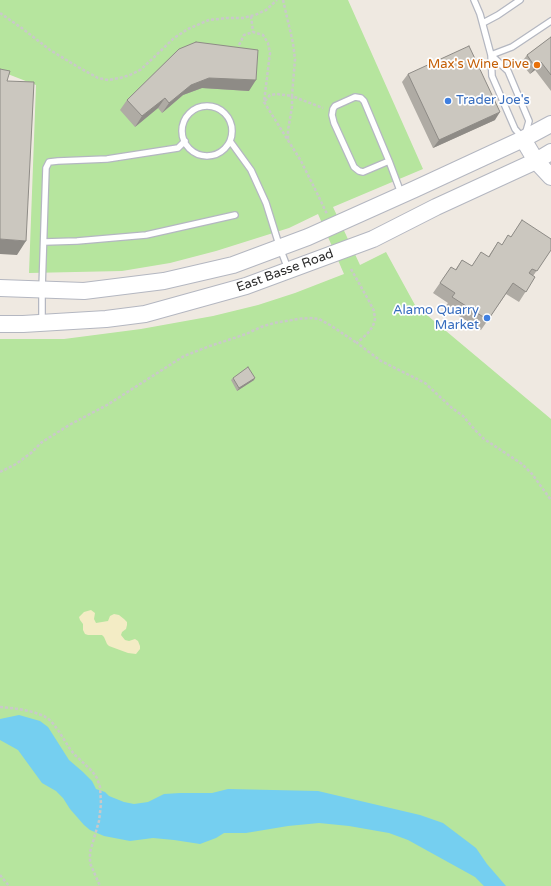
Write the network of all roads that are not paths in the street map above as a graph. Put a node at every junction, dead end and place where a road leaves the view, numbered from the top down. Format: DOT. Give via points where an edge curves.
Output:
graph roads {
  1 [pos="474,0"];
  2 [pos="520,0"];
  3 [pos="551,21"];
  4 [pos="483,23"];
  5 [pos="491,55"];
  6 [pos="551,124"];
  7 [pos="523,139"];
  8 [pos="185,141"];
  9 [pos="230,141"];
  10 [pos="551,152"];
  11 [pos="389,161"];
  12 [pos="536,162"];
  13 [pos="551,177"];
  14 [pos="402,195"];
  15 [pos="234,215"];
  16 [pos="44,242"];
  17 [pos="280,248"];
  18 [pos="288,271"];
  19 [pos="0,288"];
  20 [pos="42,289"];
  21 [pos="42,323"];
  22 [pos="0,324"];
  1 -- 4 [label="lane"];
  2 -- 4 [label="lane"];
  3 -- 5 [label="lane" via="512,47"];
  4 -- 5 [label="lane"];
  5 -- 7 [label="lane" via="492,76 514,129"];
  5 -- 7 [label="lane" via="508,71 529,121"];
  6 -- 7 [label="main road, East Basse Road"];
  7 -- 12 [label="main road"];
  7 -- 14 [label="main road, East Basse Road"];
  8 -- 9 [label="lane" via="196,153 212,155 226,148"];
  8 -- 9 [label="lane" via="183,126 186,118 191,112 206,106 222,110 228,116 232,124"];
  8 -- 16 [label="lane" via="178,148 115,158 49,162 46,168"];
  9 -- 17 [label="lane" via="254,176 266,203"];
  10 -- 12 [label="main road, East Basse Road"];
  11 -- 11 [label="lane" via="364,101 356,97 335,106 332,112 334,123 354,167 363,172"];
  11 -- 14 [label="lane"];
  12 -- 13 [label="main road"];
  12 -- 18 [label="main road, East Basse Road" via="436,206 373,239"];
  14 -- 17 [label="main road, East Basse Road"];
  15 -- 16 [label="lane" via="146,235"];
  16 -- 20 [label="lane"];
  17 -- 18 [label="lane"];
  17 -- 20 [label="main road, East Basse Road" via="233,265 164,281 84,291"];
  18 -- 21 [label="main road, East Basse Road" via="246,286 144,314"];
  19 -- 20 [label="main road, East Basse Road"];
  20 -- 21 [label="lane"];
  21 -- 22 [label="main road, East Basse Road"];
}
